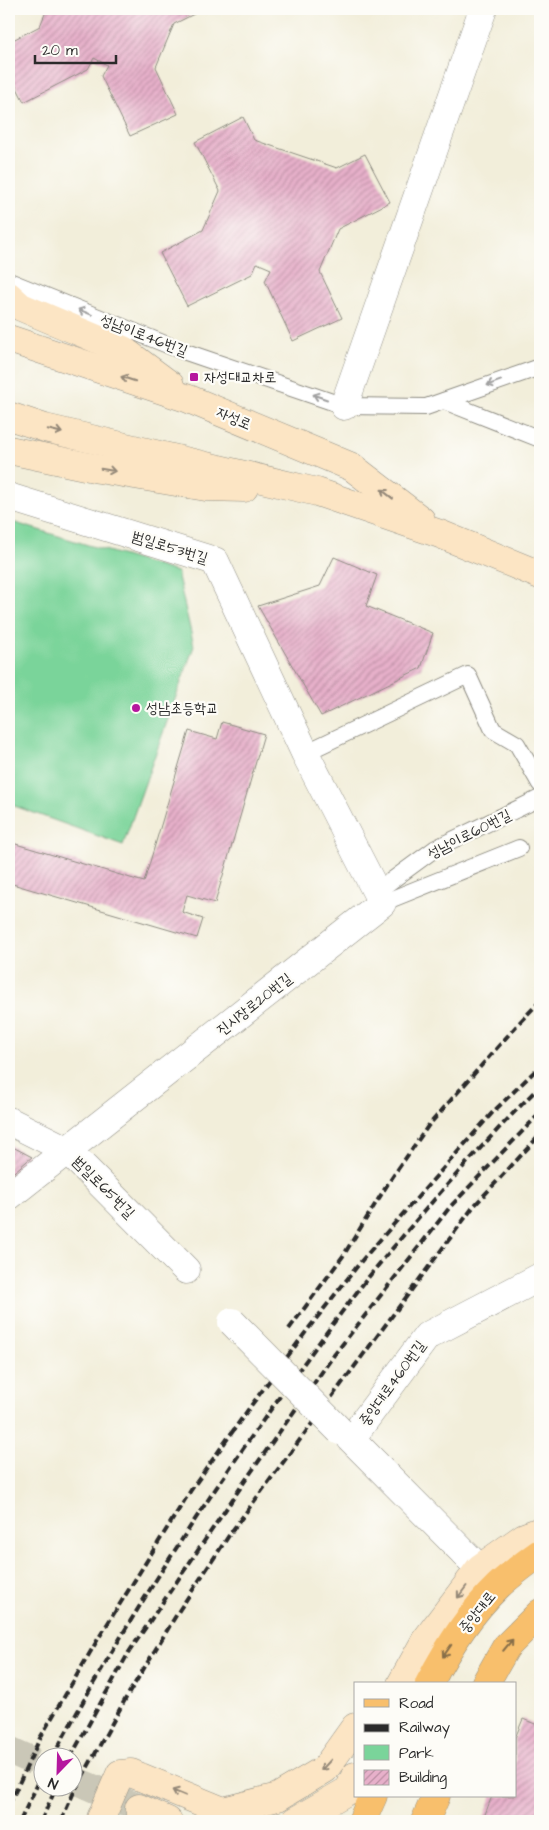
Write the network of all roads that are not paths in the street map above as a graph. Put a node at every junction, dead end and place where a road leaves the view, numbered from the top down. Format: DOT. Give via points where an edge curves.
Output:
graph roads {
  1 [pos="484,9"];
  2 [pos="9,281"];
  3 [pos="9,296"];
  4 [pos="9,340"];
  5 [pos="540,367"];
  6 [pos="189,399"];
  7 [pos="444,401"];
  8 [pos="344,406"];
  9 [pos="9,416"];
  10 [pos="540,439"];
  11 [pos="9,450"];
  12 [pos="317,492"];
  13 [pos="9,497"];
  14 [pos="440,534"];
  15 [pos="540,575"];
  16 [pos="305,753"];
  17 [pos="540,784"];
  18 [pos="540,798"];
  19 [pos="519,848"];
  20 [pos="379,897"];
  21 [pos="9,1120"];
  22 [pos="67,1150"];
  23 [pos="9,1196"];
  24 [pos="186,1270"];
  25 [pos="540,1277"];
  26 [pos="232,1322"];
  27 [pos="340,1431"];
  28 [pos="540,1531"];
  29 [pos="540,1553"];
  30 [pos="488,1577"];
  31 [pos="538,1619"];
  32 [pos="425,1641"];
  33 [pos="388,1682"];
  34 [pos="402,1682"];
  35 [pos="430,1682"];
  36 [pos="486,1682"];
  37 [pos="354,1728"];
  38 [pos="354,1778"];
  39 [pos="372,1798"];
  40 [pos="435,1798"];
  41 [pos="139,1808"];
  42 [pos="103,1821"];
  43 [pos="168,1821"];
  44 [pos="296,1821"];
  45 [pos="362,1821"];
  46 [pos="425,1821"];
  1 -- 8 [label="street"];
  8 -- 2 [label="lane, 성남이로46번길, one-way" via="180,350"];
  3 -- 6 [label="main road" via="21,307 123,350"];
  6 -- 4 [label="main road, 자성로, one-way"];
  5 -- 7 [label="lane, 성남이로46번길, one-way"];
  14 -- 6 [label="main road, 자성로, one-way" via="352,467"];
  7 -- 8 [label="lane, 성남이로46번길" via="426,407"];
  7 -- 10 [label="lane"];
  9 -- 12 [label="main road, 자성로, one-way" via="54,430"];
  11 -- 12 [label="main road, one-way" via="99,469 206,486"];
  12 -- 14 [label="main road, 자성로"];
  13 -- 16 [label="street, 범일로53번길" via="215,561"];
  14 -- 15 [label="main road, 자성로"];
  16 -- 17 [label="lane" via="468,675 493,730 517,744"];
  16 -- 20 [label="street, 범일로53번길"];
  18 -- 20 [label="lane, 성남이로60번길" via="436,848"];
  19 -- 20 [label="lane, 진시장로20번길"];
  20 -- 22 [label="street, 진시장로20번길"];
  21 -- 22 [label="street, 범일로65번길"];
  22 -- 23 [label="street, 진시장로20번길"];
  22 -- 24 [label="street, 범일로65번길"];
  25 -- 30 [label="street, 중앙대로460번길" via="427,1336 351,1439"];
  26 -- 27 [label="street, bridge"];
  28 -- 30 [label="main road" via="524,1537"];
  29 -- 30 [label="main road, 중앙대로"];
  30 -- 32 [label="main road, one-way"];
  30 -- 35 [label="main road, 중앙대로, one-way" via="471,1618 443,1657"];
  36 -- 31 [label="main road, one-way" via="506,1647"];
  32 -- 33 [label="main road"];
  32 -- 34 [label="main road"];
  37 -- 42 [label="main road, one-way" via="325,1769 278,1798 223,1812 131,1773 120,1774 101,1818"];
  38 -- 44 [label="main road" via="349,1790"];
  39 -- 45 [label="main road"];
  40 -- 46 [label="main road"];
  41 -- 43 [label="main road"];
}
